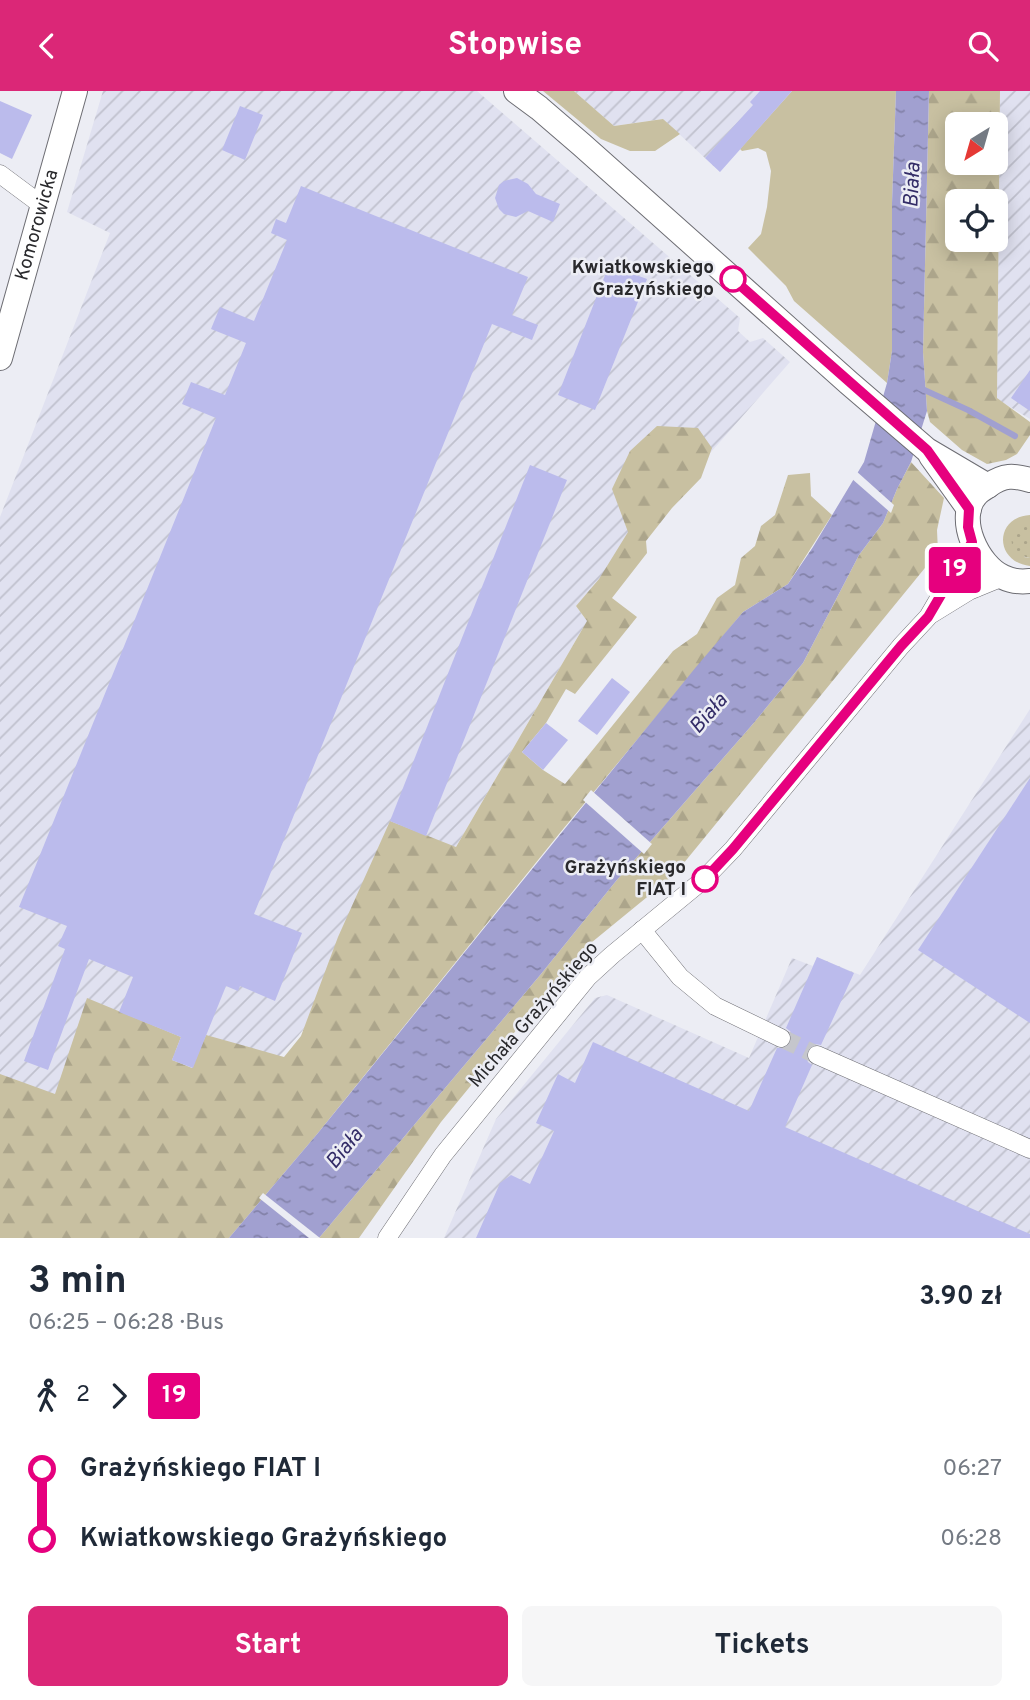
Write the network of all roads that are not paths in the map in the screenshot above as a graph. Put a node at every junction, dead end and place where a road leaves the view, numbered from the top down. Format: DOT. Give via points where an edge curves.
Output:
graph roads {
  1 [pos="75,91"];
  2 [pos="516,91"];
  3 [pos="0,174"];
  4 [pos="43,206"];
  5 [pos="0,358"];
  6 [pos="927,450"];
  7 [pos="1028,475"];
  8 [pos="988,486"];
  9 [pos="969,509"];
  10 [pos="972,542"];
  11 [pos="1003,577"];
  12 [pos="1030,582"];
  13 [pos="928,617"];
  14 [pos="642,930"];
  15 [pos="781,1038"];
  16 [pos="817,1055"];
  17 [pos="1030,1149"];
  18 [pos="387,1238"];
  1 -- 4 [label="street, Komorowicka"];
  2 -- 6 [label="street"];
  3 -- 4 [label="street"];
  4 -- 5 [label="street, Komorowicka"];
  6 -- 8 [label="street"];
  6 -- 9 [label="street"];
  7 -- 8 [label="street" via="1003,477"];
  8 -- 9 [label="street" via="975,495"];
  9 -- 10 [label="street"];
  10 -- 11 [label="street" via="985,562"];
  10 -- 13 [label="street, Michała Grażyńskiego"];
  11 -- 12 [label="street"];
  11 -- 13 [label="street, Michała Grażyńskiego" via="968,591"];
  13 -- 14 [label="street, Michała Grażyńskiego" via="733,849"];
  14 -- 15 [label="street" via="680,977 715,1006"];
  14 -- 18 [label="street, Michała Grażyńskiego" via="566,1004 443,1155"];
  16 -- 17 [label="street"];
}
